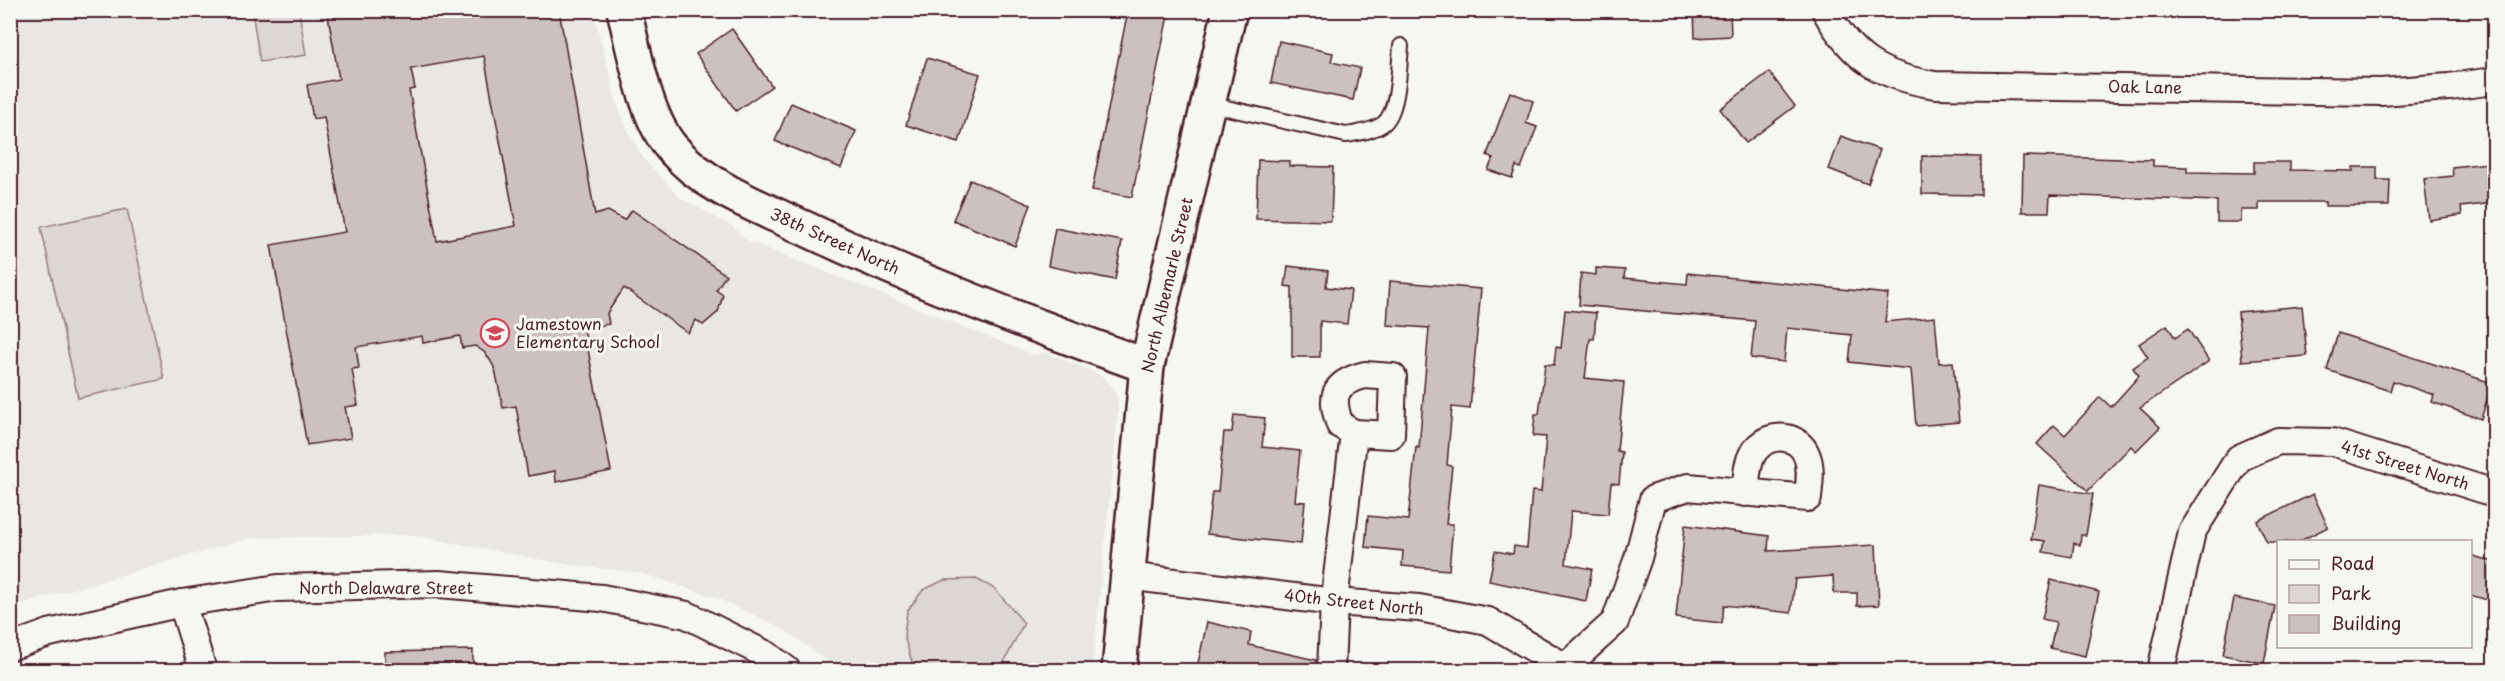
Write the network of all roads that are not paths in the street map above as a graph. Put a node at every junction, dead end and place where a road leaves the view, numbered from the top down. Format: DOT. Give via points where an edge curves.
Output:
graph roads {
  1 [pos="624,10"];
  2 [pos="1230,10"];
  3 [pos="1825,10"];
  4 [pos="1401,46"];
  5 [pos="2494,81"];
  6 [pos="1209,104"];
  7 [pos="1147,366"];
  8 [pos="1354,433"];
  9 [pos="1745,493"];
  10 [pos="2494,493"];
  11 [pos="1127,576"];
  12 [pos="1334,602"];
  13 [pos="183,603"];
  14 [pos="10,646"];
  15 [pos="1566,669"];
  16 [pos="203,670"];
  17 [pos="787,670"];
  18 [pos="1119,670"];
  19 [pos="1331,670"];
  20 [pos="2161,670"];
  1 -- 7 [label="street, 38th Street North" via="641,79 669,145 716,186 1000,313"];
  2 -- 6 [label="street, North Albemarle Street"];
  3 -- 5 [label="street, Oak Lane" via="1838,32 1878,69 1903,80 1935,85 2381,92"];
  4 -- 6 [label="lane" via="1394,110 1384,124 1368,130 1346,135"];
  6 -- 7 [label="street, North Albemarle Street"];
  7 -- 11 [label="street, North Albemarle Street"];
  8 -- 12 [label="street"];
  9 -- 15 [label="street" via="1688,487 1653,499 1638,558 1615,622"];
  10 -- 20 [label="street, 41st Street North" via="2332,442 2278,441 2239,458 2192,532"];
  11 -- 12 [label="street, 40th Street North"];
  11 -- 18 [label="street, North Albemarle Street"];
  12 -- 15 [label="street, 40th Street North" via="1419,608 1488,621"];
  12 -- 19 [label="street"];
  13 -- 14 [label="street, North Delaware Street" via="49,633"];
  13 -- 16 [label="street"];
  13 -- 17 [label="street, North Delaware Street" via="278,588 439,584 602,598 687,615 767,655"];
}
